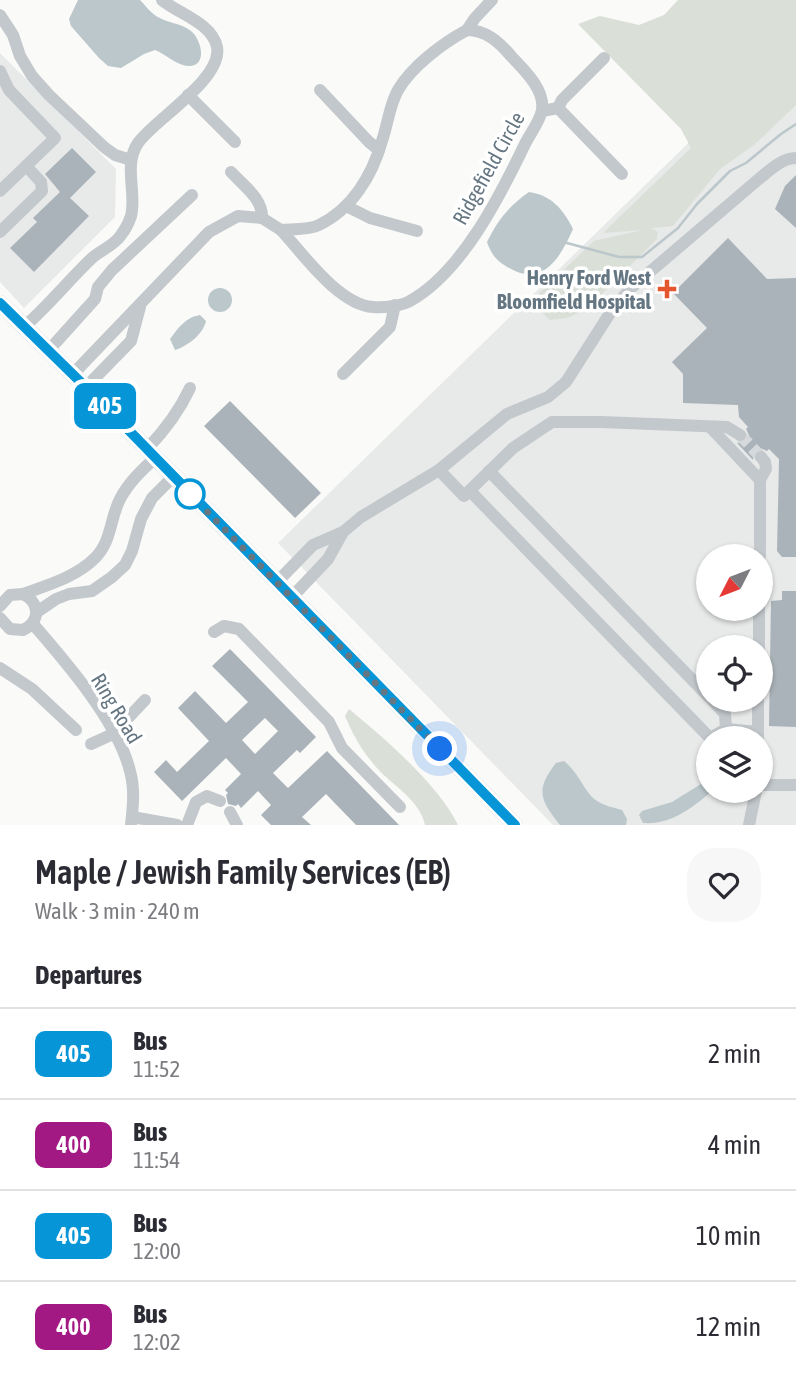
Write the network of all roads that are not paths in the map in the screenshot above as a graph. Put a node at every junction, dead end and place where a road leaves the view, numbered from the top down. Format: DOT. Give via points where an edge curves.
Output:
graph roads {
  1 [pos="162,0"];
  2 [pos="492,0"];
  3 [pos="0,15"];
  4 [pos="467,30"];
  5 [pos="604,58"];
  6 [pos="0,71"];
  7 [pos="320,90"];
  8 [pos="188,95"];
  9 [pos="558,108"];
  10 [pos="542,111"];
  11 [pos="235,142"];
  12 [pos="379,150"];
  13 [pos="796,158"];
  14 [pos="131,160"];
  15 [pos="26,166"];
  16 [pos="232,172"];
  17 [pos="622,173"];
  18 [pos="0,191"];
  19 [pos="192,195"];
  20 [pos="346,206"];
  21 [pos="262,218"];
  22 [pos="1,230"];
  23 [pos="281,230"];
  24 [pos="417,231"];
  25 [pos="0,303"];
  26 [pos="395,304"];
  27 [pos="140,306"];
  28 [pos="25,326"];
  29 [pos="49,350"];
  30 [pos="73,374"];
  31 [pos="344,374"];
  32 [pos="86,387"];
  33 [pos="190,388"];
  34 [pos="709,427"];
  35 [pos="740,435"];
  36 [pos="151,453"];
  37 [pos="761,457"];
  38 [pos="439,470"];
  39 [pos="489,471"];
  40 [pos="173,477"];
  41 [pos="760,480"];
  42 [pos="470,491"];
  43 [pos="343,532"];
  44 [pos="760,544"];
  45 [pos="277,582"];
  46 [pos="23,594"];
  47 [pos="292,597"];
  48 [pos="2,600"];
  49 [pos="0,618"];
  50 [pos="35,618"];
  51 [pos="214,632"];
  52 [pos="0,668"];
  53 [pos="696,685"];
  54 [pos="145,700"];
  55 [pos="698,726"];
  56 [pos="76,730"];
  57 [pos="113,734"];
  58 [pos="91,744"];
  59 [pos="773,785"];
  60 [pos="796,785"];
  61 [pos="220,801"];
  62 [pos="754,803"];
  63 [pos="400,807"];
  64 [pos="230,812"];
  65 [pos="132,821"];
  66 [pos="177,825"];
  67 [pos="187,825"];
  68 [pos="237,825"];
  69 [pos="515,825"];
  70 [pos="749,825"];
  1 -- 8 [label="street" via="195,21 213,38 217,50 214,66"];
  2 -- 4 [label="street"];
  3 -- 14 [label="street" via="32,76 104,147"];
  4 -- 10 [label="street, Ridgefield Circle" via="477,30 499,42 541,95"];
  4 -- 12 [label="street" via="434,53 399,89"];
  5 -- 9 [label="street"];
  6 -- 15 [label="street" via="9,90 55,138"];
  7 -- 12 [label="street"];
  8 -- 11 [label="street"];
  8 -- 14 [label="street" via="137,144"];
  9 -- 10 [label="street"];
  9 -- 17 [label="street"];
  10 -- 26 [label="street, Ridgefield Circle" via="471,239 438,281 408,303"];
  12 -- 20 [label="street"];
  13 -- 38 [label="street" via="760,178 631,288 566,382 548,397 508,414"];
  14 -- 28 [label="street" via="131,216 120,237"];
  15 -- 18 [label="street"];
  15 -- 22 [label="street" via="41,182 42,191"];
  16 -- 21 [label="street" via="257,199"];
  19 -- 29 [label="street" via="112,270 95,299"];
  20 -- 23 [label="street" via="317,226"];
  20 -- 24 [label="street"];
  21 -- 23 [label="street, Ridgefield Circle"];
  21 -- 27 [label="street" via="238,216 209,232"];
  23 -- 26 [label="street, Ridgefield Circle" via="345,297 372,307"];
  25 -- 28 [label="main road"];
  26 -- 31 [label="street" via="390,327"];
  27 -- 30 [label="street"];
  27 -- 32 [label="street" via="131,341"];
  28 -- 29 [label="main road"];
  29 -- 30 [label="main road"];
  30 -- 32 [label="main road"];
  32 -- 36 [label="main road"];
  33 -- 36 [label="street"];
  34 -- 35 [label="street" via="727,427"];
  34 -- 39 [label="street" via="552,422"];
  34 -- 41 [label="street"];
  36 -- 40 [label="main road"];
  36 -- 46 [label="street" via="119,501 108,539 96,557 61,580"];
  37 -- 41 [label="street" via="766,469"];
  38 -- 42 [label="street" via="464,496"];
  38 -- 43 [label="street"];
  39 -- 42 [label="street"];
  39 -- 53 [label="street"];
  40 -- 45 [label="main road"];
  40 -- 50 [label="street" via="145,509 125,565 92,591 56,599"];
  41 -- 44 [label="street"];
  42 -- 55 [label="street"];
  43 -- 45 [label="street" via="313,545"];
  43 -- 47 [label="street" via="328,559"];
  45 -- 47 [label="main road"];
  46 -- 48 [label="street" via="9,594"];
  46 -- 50 [label="street, Ring Road" via="34,602"];
  47 -- 69 [label="main road"];
  49 -- 50 [label="street" via="16,631 23,631"];
  50 -- 57 [label="street, Ring Road"];
  51 -- 63 [label="street" via="224,626 239,629 329,722 342,748"];
  52 -- 56 [label="street" via="32,689"];
  54 -- 57 [label="street"];
  57 -- 58 [label="street"];
  57 -- 65 [label="street, Ring Road" via="130,771"];
  59 -- 60 [label="street"];
  61 -- 67 [label="street" via="207,796 196,802"];
  62 -- 70 [label="street"];
  64 -- 68 [label="street"];
  65 -- 66 [label="street"];
}
